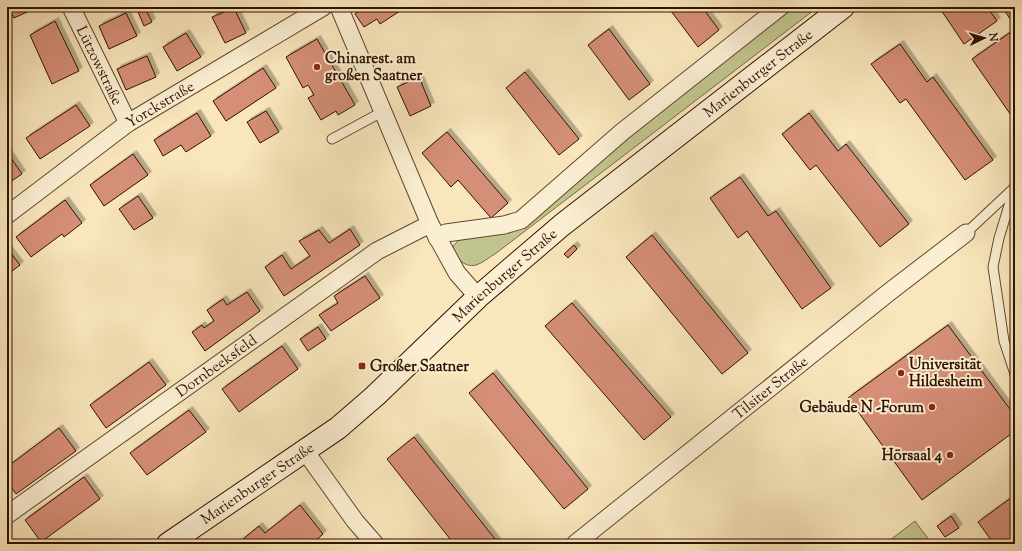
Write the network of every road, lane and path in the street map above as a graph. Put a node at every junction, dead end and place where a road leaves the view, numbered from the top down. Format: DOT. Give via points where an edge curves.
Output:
graph roads {
  1 [pos="71,7"];
  2 [pos="323,7"];
  3 [pos="339,7"];
  4 [pos="780,7"];
  5 [pos="843,7"];
  6 [pos="382,112"];
  7 [pos="128,123"];
  8 [pos="332,139"];
  9 [pos="1015,187"];
  10 [pos="1015,190"];
  11 [pos="7,215"];
  12 [pos="433,231"];
  13 [pos="966,233"];
  14 [pos="478,297"];
  15 [pos="1015,374"];
  16 [pos="305,451"];
  17 [pos="7,515"];
  18 [pos="168,544"];
  19 [pos="375,544"];
  20 [pos="575,544"];
  1 -- 7 [label="street, Lützowstraße"];
  2 -- 7 [label="street, Yorckstraße"];
  3 -- 6 [label="street"];
  4 -- 12 [label="street" via="622,132 521,220 504,225 446,233"];
  5 -- 14 [label="main road, Marienburger Straße" via="562,225"];
  6 -- 8 [label="lane"];
  6 -- 12 [label="street"];
  7 -- 11 [label="street, Yorckstraße"];
  9 -- 13 [label="lane"];
  10 -- 15 [label="lane" via="999,238 993,267 1004,341"];
  12 -- 14 [label="street" via="457,273"];
  12 -- 17 [label="street, Dornbeeksfeld" via="377,250"];
  13 -- 20 [label="street, Tilsiter Straße"];
  14 -- 16 [label="main road, Marienburger Straße" via="375,396 338,428"];
  16 -- 18 [label="main road, Marienburger Straße"];
  16 -- 19 [label="street"];
}
